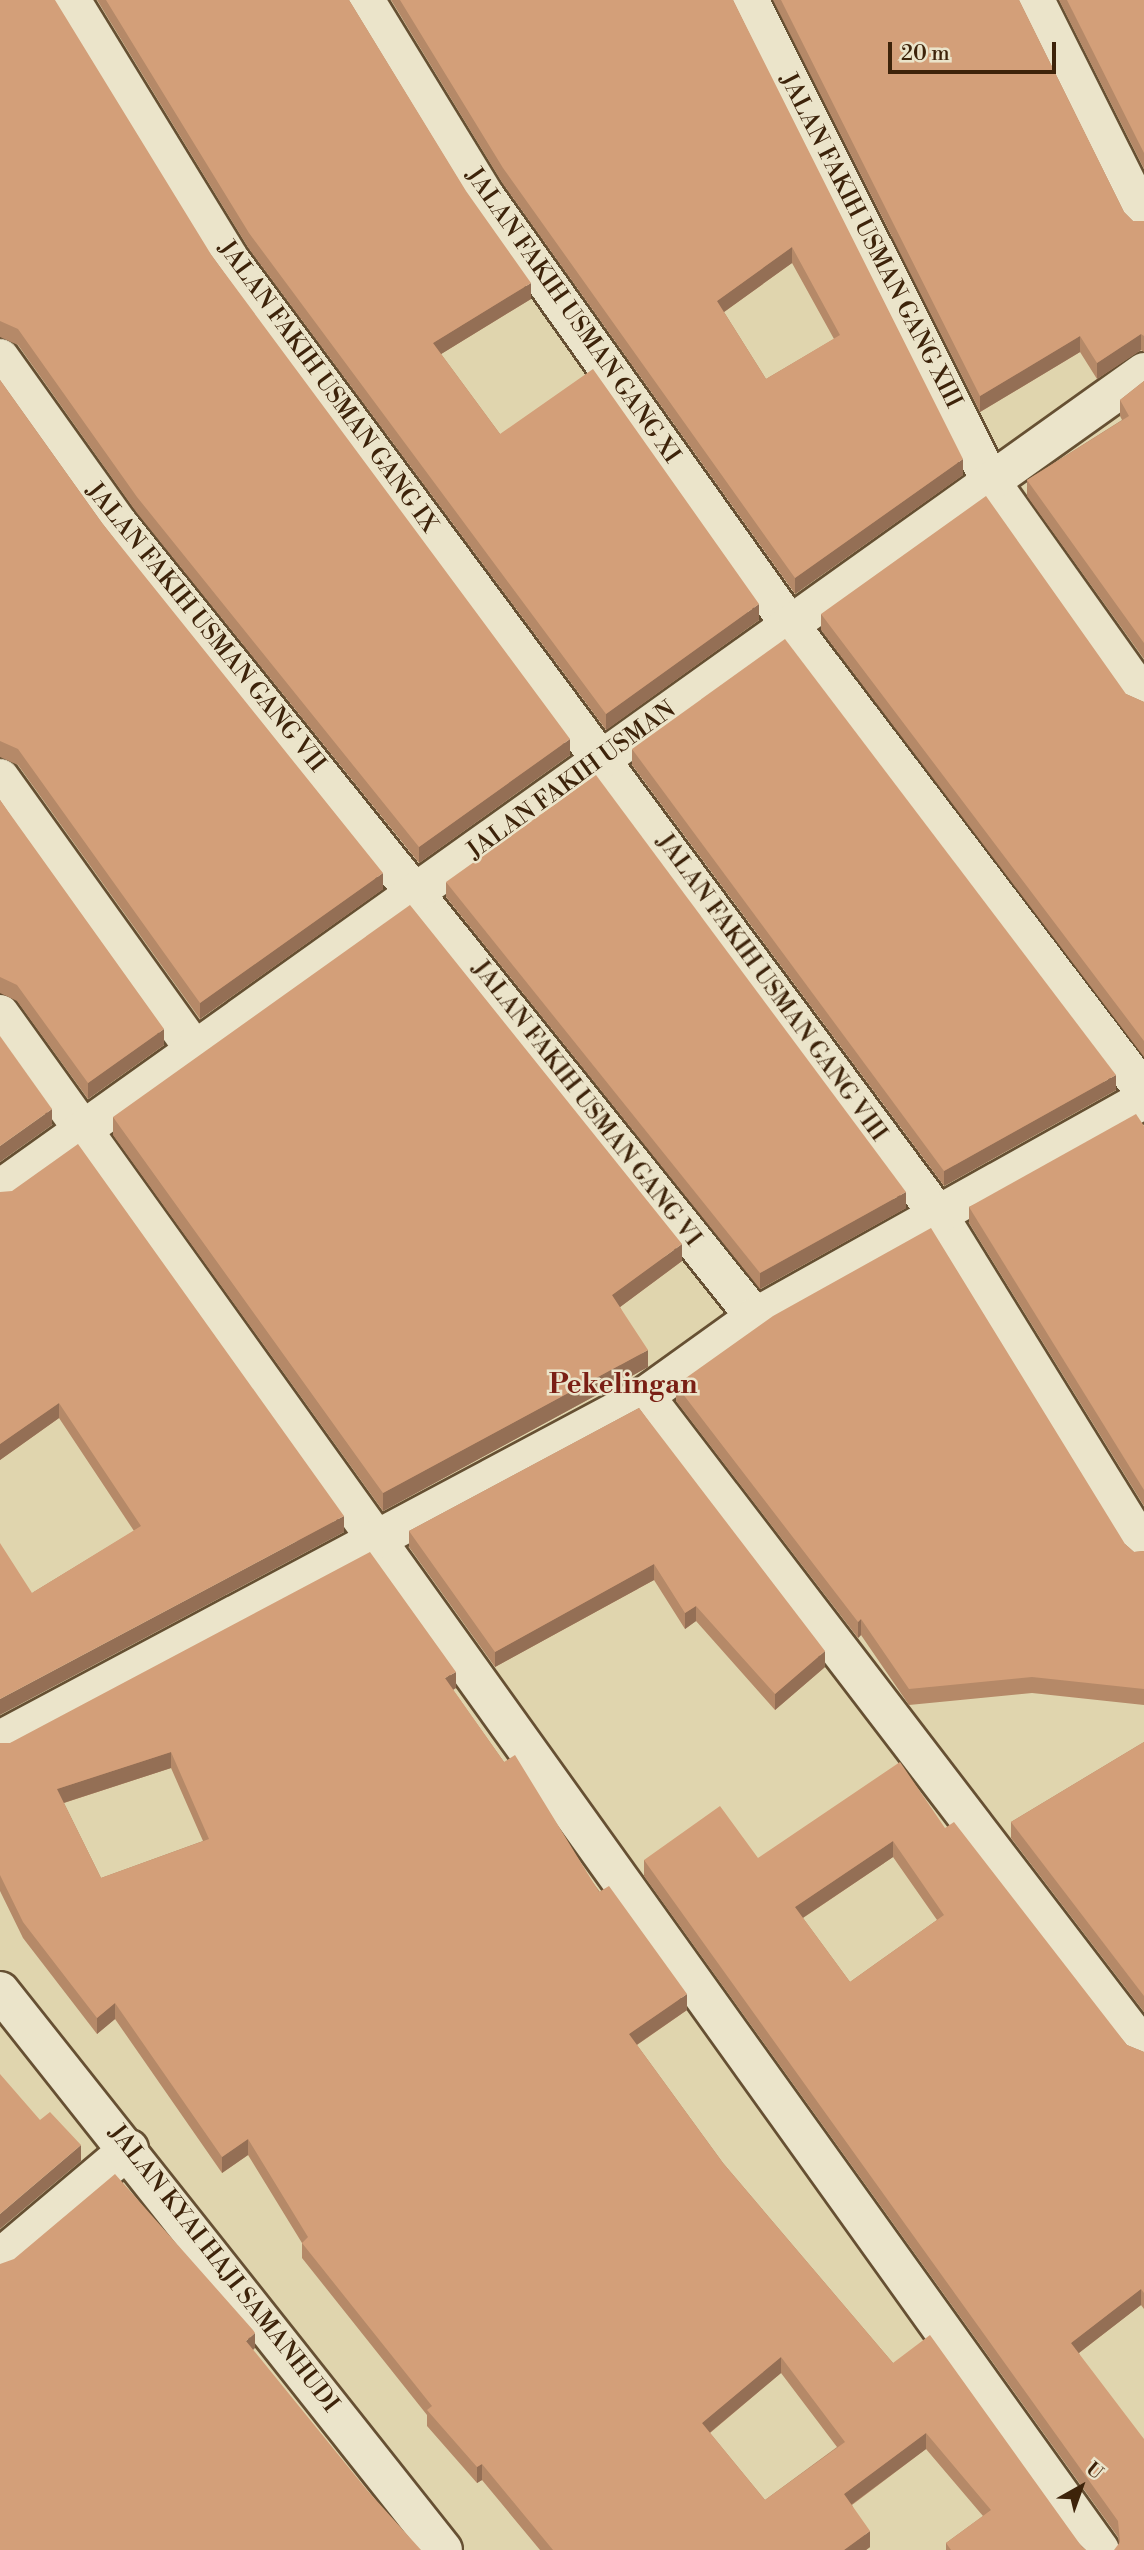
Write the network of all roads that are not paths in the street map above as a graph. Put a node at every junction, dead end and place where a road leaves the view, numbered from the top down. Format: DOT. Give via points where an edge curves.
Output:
graph roads {
  1 [pos="71,0"];
  2 [pos="365,0"];
  3 [pos="749,0"];
  4 [pos="1035,0"];
  5 [pos="1144,218"];
  6 [pos="0,358"];
  7 [pos="1144,372"];
  8 [pos="991,482"];
  9 [pos="790,625"];
  10 [pos="1144,696"];
  11 [pos="602,760"];
  12 [pos="0,778"];
  13 [pos="417,892"];
  14 [pos="0,1014"];
  15 [pos="195,1050"];
  16 [pos="1144,1091"];
  17 [pos="1144,1100"];
  18 [pos="84,1129"];
  19 [pos="0,1189"];
  20 [pos="939,1216"];
  21 [pos="755,1317"];
  22 [pos="645,1396"];
  23 [pos="375,1538"];
  24 [pos="1144,1548"];
  25 [pos="0,1740"];
  26 [pos="0,1990"];
  27 [pos="1144,2048"];
  28 [pos="129,2149"];
  29 [pos="0,2258"];
  30 [pos="443,2550"];
  31 [pos="1100,2550"];
  1 -- 11 [label="street, JALAN FAKIH USMAN GANG IX" via="231,261"];
  2 -- 9 [label="street, JALAN FAKIH USMAN GANG XI" via="485,196"];
  3 -- 8 [label="street, JALAN FAKIH USMAN GANG XIII"];
  4 -- 5 [label="street"];
  6 -- 13 [label="street, JALAN FAKIH USMAN GANG VII" via="120,526"];
  7 -- 8 [label="street, JALAN FAKIH USMAN"];
  8 -- 9 [label="street, JALAN FAKIH USMAN"];
  8 -- 10 [label="street, JALAN FAKIH USMAN GANG XIII"];
  9 -- 11 [label="street, JALAN FAKIH USMAN"];
  9 -- 16 [label="street, JALAN FAKIH USMAN GANG XI"];
  11 -- 13 [label="street, JALAN FAKIH USMAN"];
  11 -- 20 [label="street, JALAN FAKIH USMAN GANG VIII"];
  12 -- 15 [label="street"];
  13 -- 15 [label="street, JALAN FAKIH USMAN"];
  13 -- 21 [label="street, JALAN FAKIH USMAN GANG VI"];
  14 -- 18 [label="street"];
  15 -- 18 [label="street, JALAN FAKIH USMAN"];
  17 -- 20 [label="street"];
  18 -- 19 [label="street, JALAN FAKIH USMAN"];
  18 -- 23 [label="street"];
  20 -- 21 [label="street"];
  20 -- 24 [label="street, JALAN FAKIH USMAN GANG VIII"];
  21 -- 22 [label="street"];
  22 -- 23 [label="street"];
  22 -- 27 [label="street"];
  23 -- 25 [label="street"];
  23 -- 31 [label="street"];
  26 -- 28 [label="street, JALAN KYAI HAJI SAMANHUDI"];
  28 -- 29 [label="street"];
  28 -- 30 [label="street, JALAN KYAI HAJI SAMANHUDI"];
}
